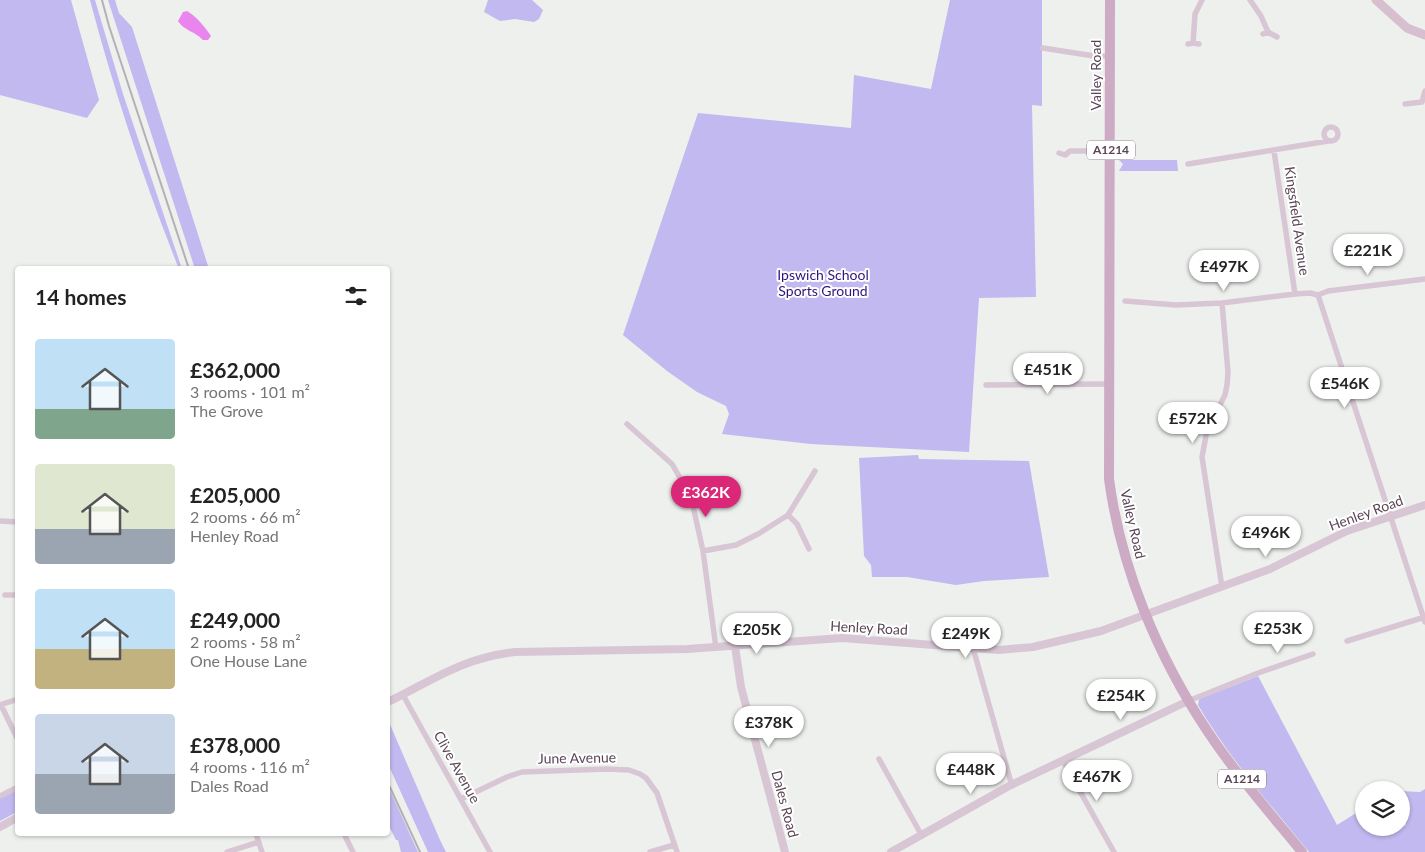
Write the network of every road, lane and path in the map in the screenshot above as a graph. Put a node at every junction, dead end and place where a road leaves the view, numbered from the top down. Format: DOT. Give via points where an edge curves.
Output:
graph roads {
  1 [pos="1110,0"];
  2 [pos="1202,0"];
  3 [pos="1250,0"];
  4 [pos="1376,0"];
  5 [pos="1425,35"];
  6 [pos="1277,37"];
  7 [pos="1193,44"];
  8 [pos="1043,48"];
  9 [pos="1110,56"];
  10 [pos="1425,91"];
  11 [pos="1405,104"];
  12 [pos="1328,141"];
  13 [pos="1111,151"];
  14 [pos="1274,151"];
  15 [pos="1064,162"];
  16 [pos="1188,164"];
  17 [pos="1425,280"];
  18 [pos="1295,294"];
  19 [pos="1318,295"];
  20 [pos="1125,301"];
  21 [pos="1222,303"];
  22 [pos="1110,384"];
  23 [pos="986,385"];
  24 [pos="627,424"];
  25 [pos="815,472"];
  26 [pos="1425,505"];
  27 [pos="788,515"];
  28 [pos="1391,516"];
  29 [pos="0,521"];
  30 [pos="15,522"];
  31 [pos="809,549"];
  32 [pos="703,551"];
  33 [pos="1222,587"];
  34 [pos="4,595"];
  35 [pos="15,595"];
  36 [pos="1146,614"];
  37 [pos="1424,619"];
  38 [pos="1347,641"];
  39 [pos="735,646"];
  40 [pos="716,648"];
  41 [pos="973,648"];
  42 [pos="1313,654"];
  43 [pos="403,695"];
  44 [pos="15,700"];
  45 [pos="390,701"];
  46 [pos="1188,701"];
  47 [pos="0,705"];
  48 [pos="15,734"];
  49 [pos="879,758"];
  50 [pos="1063,761"];
  51 [pos="1012,786"];
  52 [pos="15,788"];
  53 [pos="0,796"];
  54 [pos="461,799"];
  55 [pos="15,820"];
  56 [pos="0,828"];
  57 [pos="257,836"];
  58 [pos="345,836"];
  59 [pos="922,836"];
  60 [pos="259,842"];
  61 [pos="674,844"];
  62 [pos="227,852"];
  63 [pos="262,852"];
  64 [pos="353,852"];
  65 [pos="490,852"];
  66 [pos="650,852"];
  67 [pos="677,852"];
  68 [pos="785,852"];
  69 [pos="891,852"];
  70 [pos="1114,852"];
  71 [pos="1302,852"];
  1 -- 9 [label="main road, Valley Road / A1214"];
  2 -- 7 [label="street" via="1195,14"];
  3 -- 6 [label="street" via="1261,16 1265,33"];
  4 -- 5 [label="main road" via="1407,28"];
  8 -- 9 [label="street"];
  9 -- 13 [label="main road, Valley Road / A1214"];
  10 -- 11 [label="street" via="1422,102"];
  12 -- 14 [label="street, Kingsfield Avenue"];
  13 -- 15 [label="street" via="1070,151 1062,154"];
  13 -- 22 [label="main road, Valley Road / A1214"];
  14 -- 16 [label="street, Kingsfield Avenue"];
  14 -- 18 [label="street, Kingsfield Avenue"];
  17 -- 19 [label="street" via="1328,291"];
  18 -- 19 [label="street"];
  18 -- 21 [label="street"];
  19 -- 28 [label="street"];
  20 -- 21 [label="street" via="1176,305"];
  21 -- 33 [label="street" via="1227,385 1208,430 1202,457"];
  22 -- 23 [label="street"];
  22 -- 36 [label="main road, Valley Road / A1214" via="1109,479 1112,502 1125,555"];
  24 -- 32 [label="street" via="672,464 691,497"];
  25 -- 27 [label="street"];
  26 -- 28 [label="street, Henley Road"];
  27 -- 31 [label="street" via="797,524"];
  27 -- 32 [label="street" via="736,545"];
  28 -- 33 [label="street, Henley Road" via="1347,531"];
  28 -- 37 [label="street"];
  29 -- 30 [label="street"];
  32 -- 40 [label="street"];
  33 -- 36 [label="street, Henley Road"];
  34 -- 35 [label="street"];
  36 -- 41 [label="street, Henley Road" via="1101,631 1057,642 1018,649"];
  36 -- 46 [label="main road, Valley Road / A1214"];
  37 -- 38 [label="street"];
  39 -- 40 [label="street, Henley Road"];
  39 -- 41 [label="street, Henley Road" via="842,638"];
  39 -- 68 [label="street, Dales Road" via="741,687"];
  40 -- 43 [label="street, Henley Road" via="499,654 458,666"];
  41 -- 51 [label="street"];
  42 -- 46 [label="street"];
  43 -- 45 [label="street, Henley Road"];
  43 -- 54 [label="street, Clive Avenue"];
  44 -- 47 [label="street"];
  46 -- 50 [label="street"];
  46 -- 71 [label="main road, Valley Road / A1214" via="1235,769"];
  47 -- 48 [label="street"];
  49 -- 59 [label="street"];
  50 -- 51 [label="street"];
  50 -- 70 [label="street"];
  51 -- 59 [label="street"];
  52 -- 53 [label="street"];
  54 -- 61 [label="street, June Avenue" via="522,772 629,770 646,778 657,793"];
  54 -- 65 [label="street, Clive Avenue"];
  55 -- 56 [label="street"];
  57 -- 60 [label="street"];
  58 -- 64 [label="street"];
  59 -- 69 [label="street"];
  60 -- 62 [label="street"];
  60 -- 63 [label="street"];
  61 -- 66 [label="street"];
  61 -- 67 [label="street, June Avenue"];
}
